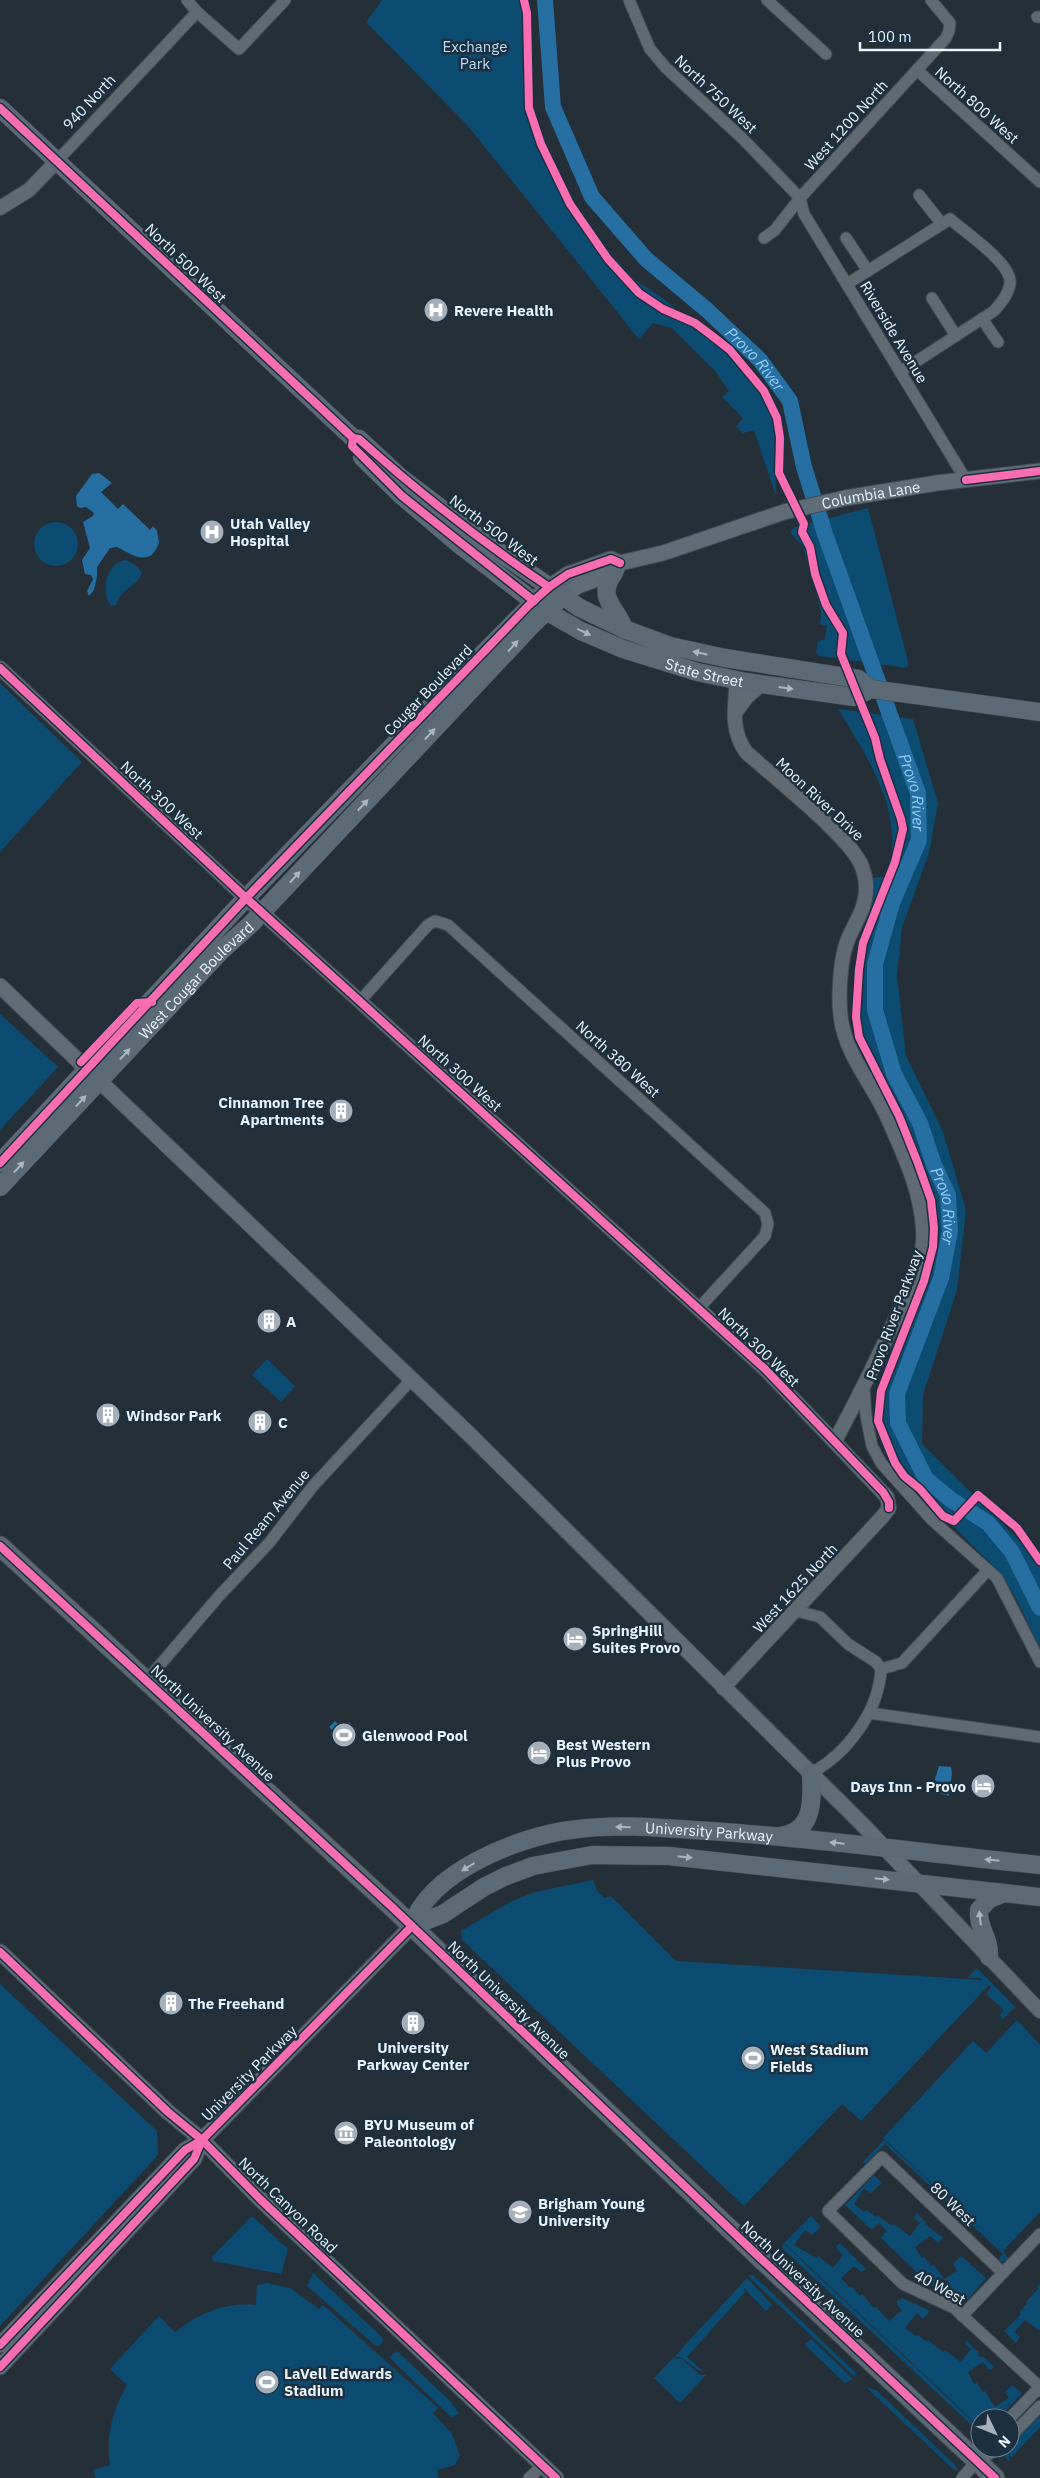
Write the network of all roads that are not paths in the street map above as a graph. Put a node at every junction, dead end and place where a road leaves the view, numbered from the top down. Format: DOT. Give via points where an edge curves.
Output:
graph roads {
  1 [pos="187,0"];
  2 [pos="285,0"];
  3 [pos="630,0"];
  4 [pos="767,0"];
  5 [pos="931,0"];
  6 [pos="197,12"];
  7 [pos="826,54"];
  8 [pos="917,70"];
  9 [pos="0,108"];
  10 [pos="56,162"];
  11 [pos="1040,182"];
  12 [pos="919,195"];
  13 [pos="800,198"];
  14 [pos="0,208"];
  15 [pos="942,224"];
  16 [pos="764,238"];
  17 [pos="846,238"];
  18 [pos="868,270"];
  19 [pos="847,284"];
  20 [pos="932,298"];
  21 [pos="982,319"];
  22 [pos="956,336"];
  23 [pos="998,342"];
  24 [pos="900,372"];
  25 [pos="353,438"];
  26 [pos="1040,471"];
  27 [pos="966,480"];
  28 [pos="617,568"];
  29 [pos="556,592"];
  30 [pos="540,606"];
  31 [pos="624,629"];
  32 [pos="764,664"];
  33 [pos="0,668"];
  34 [pos="738,680"];
  35 [pos="762,684"];
  36 [pos="871,689"];
  37 [pos="1040,712"];
  38 [pos="735,713"];
  39 [pos="413,753"];
  40 [pos="328,814"];
  41 [pos="246,898"];
  42 [pos="262,912"];
  43 [pos="0,986"];
  44 [pos="360,1001"];
  45 [pos="90,1070"];
  46 [pos="0,1163"];
  47 [pos="0,1187"];
  48 [pos="699,1308"];
  49 [pos="412,1379"];
  50 [pos="864,1388"];
  51 [pos="835,1441"];
  52 [pos="889,1508"];
  53 [pos="0,1546"];
  54 [pos="988,1570"];
  55 [pos="796,1611"];
  56 [pos="1040,1662"];
  57 [pos="881,1669"];
  58 [pos="147,1680"];
  59 [pos="723,1688"];
  60 [pos="869,1713"];
  61 [pos="1040,1737"];
  62 [pos="811,1773"];
  63 [pos="778,1837"];
  64 [pos="886,1848"];
  65 [pos="1040,1865"];
  66 [pos="918,1883"];
  67 [pos="1006,1894"];
  68 [pos="1040,1897"];
  69 [pos="412,1926"];
  70 [pos="0,1952"];
  71 [pos="989,1957"];
  72 [pos="1040,2011"];
  73 [pos="202,2140"];
  74 [pos="882,2157"];
  75 [pos="1040,2234"];
  76 [pos="1003,2272"];
  77 [pos="962,2316"];
  78 [pos="0,2345"];
  79 [pos="0,2367"];
  80 [pos="1040,2389"];
  81 [pos="1040,2406"];
  82 [pos="1020,2408"];
  83 [pos="1020,2427"];
  84 [pos="970,2445"];
  85 [pos="979,2458"];
  86 [pos="983,2458"];
  87 [pos="543,2465"];
  88 [pos="529,2478"];
  89 [pos="556,2478"];
  90 [pos="962,2478"];
  91 [pos="995,2478"];
  1 -- 6 [label="street"];
  2 -- 6 [label="street" via="239,49"];
  3 -- 13 [label="street, North 750 West" via="650,49 666,68 743,139"];
  4 -- 7 [label="street"];
  5 -- 8 [label="street, West 1200 North" via="948,19 949,31"];
  6 -- 10 [label="street, 940 North"];
  8 -- 11 [label="street, North 800 West"];
  8 -- 13 [label="street, West 1200 North"];
  9 -- 10 [label="main road, North 500 West"];
  10 -- 14 [label="street, 940 North" via="23,195"];
  10 -- 25 [label="main road, North 500 West"];
  12 -- 15 [label="street"];
  13 -- 16 [label="street, West 1200 North" via="775,230"];
  13 -- 19 [label="street, Riverside Avenue" via="804,214"];
  15 -- 18 [label="street"];
  15 -- 21 [label="street" via="950,219 1006,267 1010,282 1006,298"];
  17 -- 18 [label="street"];
  18 -- 19 [label="street"];
  19 -- 24 [label="street, Riverside Avenue"];
  20 -- 22 [label="street"];
  21 -- 22 [label="street"];
  21 -- 23 [label="street"];
  22 -- 24 [label="street"];
  24 -- 27 [label="street, Riverside Avenue"];
  25 -- 29 [label="main road, North 500 West" via="360,439 400,476"];
  25 -- 30 [label="main road, North 500 West" via="352,446 402,496"];
  26 -- 27 [label="main road, Columbia Lane"];
  27 -- 28 [label="main road, Columbia Lane" via="845,498 784,512"];
  28 -- 29 [label="main road, Columbia Lane"];
  28 -- 31 [label="main road" via="607,585 607,599"];
  29 -- 30 [label="main road, Cougar Boulevard"];
  29 -- 31 [label="main road, State Street" via="580,608"];
  30 -- 34 [label="main road, State Street, one-way" via="581,631 624,649 662,663"];
  39 -- 30 [label="main road, Cougar Boulevard, one-way"];
  30 -- 40 [label="main road, Cougar Boulevard"];
  32 -- 31 [label="main road, State Street, one-way" via="670,646"];
  32 -- 34 [label="main road" via="759,671 743,674"];
  32 -- 36 [label="main road, State Street" via="858,679"];
  33 -- 41 [label="street, North 300 West"];
  34 -- 35 [label="main road, State Street"];
  34 -- 38 [label="street, Moon River Drive"];
  35 -- 36 [label="main road, State Street, one-way" via="854,697"];
  35 -- 38 [label="street"];
  36 -- 37 [label="main road, State Street"];
  38 -- 50 [label="street, Moon River Drive" via="733,727 746,752 855,852 866,880 861,912 845,947 841,1017 851,1050 885,1110 903,1155 920,1202 924,1231 913,1279"];
  42 -- 39 [label="main road, West Cougar Boulevard, one-way"];
  40 -- 41 [label="main road, West Cougar Boulevard"];
  41 -- 42 [label="street, North 300 West"];
  41 -- 45 [label="main road, West Cougar Boulevard"];
  42 -- 44 [label="street, North 300 West"];
  45 -- 42 [label="main road, West Cougar Boulevard, one-way"];
  43 -- 45 [label="main road"];
  44 -- 48 [label="street, North 300 West"];
  44 -- 48 [label="street, North 380 West" via="422,932 435,921 448,925 768,1218 768,1230 762,1241"];
  45 -- 46 [label="main road, West Cougar Boulevard"];
  47 -- 45 [label="main road, West Cougar Boulevard, one-way"];
  45 -- 49 [label="main road"];
  48 -- 51 [label="street, North 300 West" via="765,1369"];
  49 -- 58 [label="street, Paul Ream Avenue" via="313,1486 268,1544"];
  49 -- 59 [label="main road"];
  50 -- 51 [label="street"];
  50 -- 54 [label="street" via="872,1446 881,1463 932,1520"];
  51 -- 52 [label="street, North 300 West" via="883,1492"];
  52 -- 55 [label="street, West 1625 North"];
  53 -- 58 [label="highway, North University Avenue"];
  54 -- 56 [label="street" via="997,1578"];
  54 -- 57 [label="street" via="902,1663"];
  55 -- 57 [label="street" via="820,1617"];
  55 -- 59 [label="street, West 1625 North"];
  57 -- 60 [label="street"];
  58 -- 69 [label="highway, North University Avenue"];
  59 -- 62 [label="main road"];
  60 -- 61 [label="street"];
  60 -- 62 [label="street" via="829,1763"];
  62 -- 63 [label="main road" via="812,1806 808,1817 796,1831"];
  62 -- 64 [label="main road"];
  64 -- 63 [label="main road, University Parkway, one-way"];
  63 -- 69 [label="main road, University Parkway, one-way" via="640,1827 589,1828 553,1833 497,1852 459,1873 427,1898"];
  65 -- 64 [label="main road, University Parkway, one-way"];
  64 -- 66 [label="main road"];
  66 -- 67 [label="main road, University Parkway"];
  69 -- 66 [label="main road, University Parkway, one-way" via="443,1914 484,1886 506,1876 533,1866 592,1855 669,1856"];
  66 -- 71 [label="street"];
  67 -- 68 [label="main road, University Parkway"];
  71 -- 67 [label="main road, one-way" via="990,1944 979,1922 979,1910 996,1895"];
  69 -- 73 [label="main road, University Parkway"];
  69 -- 84 [label="highway, North University Avenue" via="756,2254"];
  70 -- 73 [label="main road, North Canyon Road" via="168,2112"];
  71 -- 72 [label="street"];
  73 -- 78 [label="main road, University Parkway" via="179,2156"];
  73 -- 79 [label="main road" via="194,2159"];
  73 -- 87 [label="main road, North Canyon Road" via="261,2200"];
  74 -- 76 [label="street, 80 West"];
  74 -- 77 [label="street, 40 West" via="828,2211 903,2284 954,2308"];
  75 -- 76 [label="street"];
  76 -- 77 [label="street"];
  77 -- 80 [label="street, 40 West"];
  80 -- 82 [label="street"];
  81 -- 83 [label="street"];
  85 -- 90 [label="street"];
  86 -- 91 [label="highway, North University Avenue"];
  87 -- 88 [label="street"];
  87 -- 89 [label="main road, North Canyon Road"];
}
